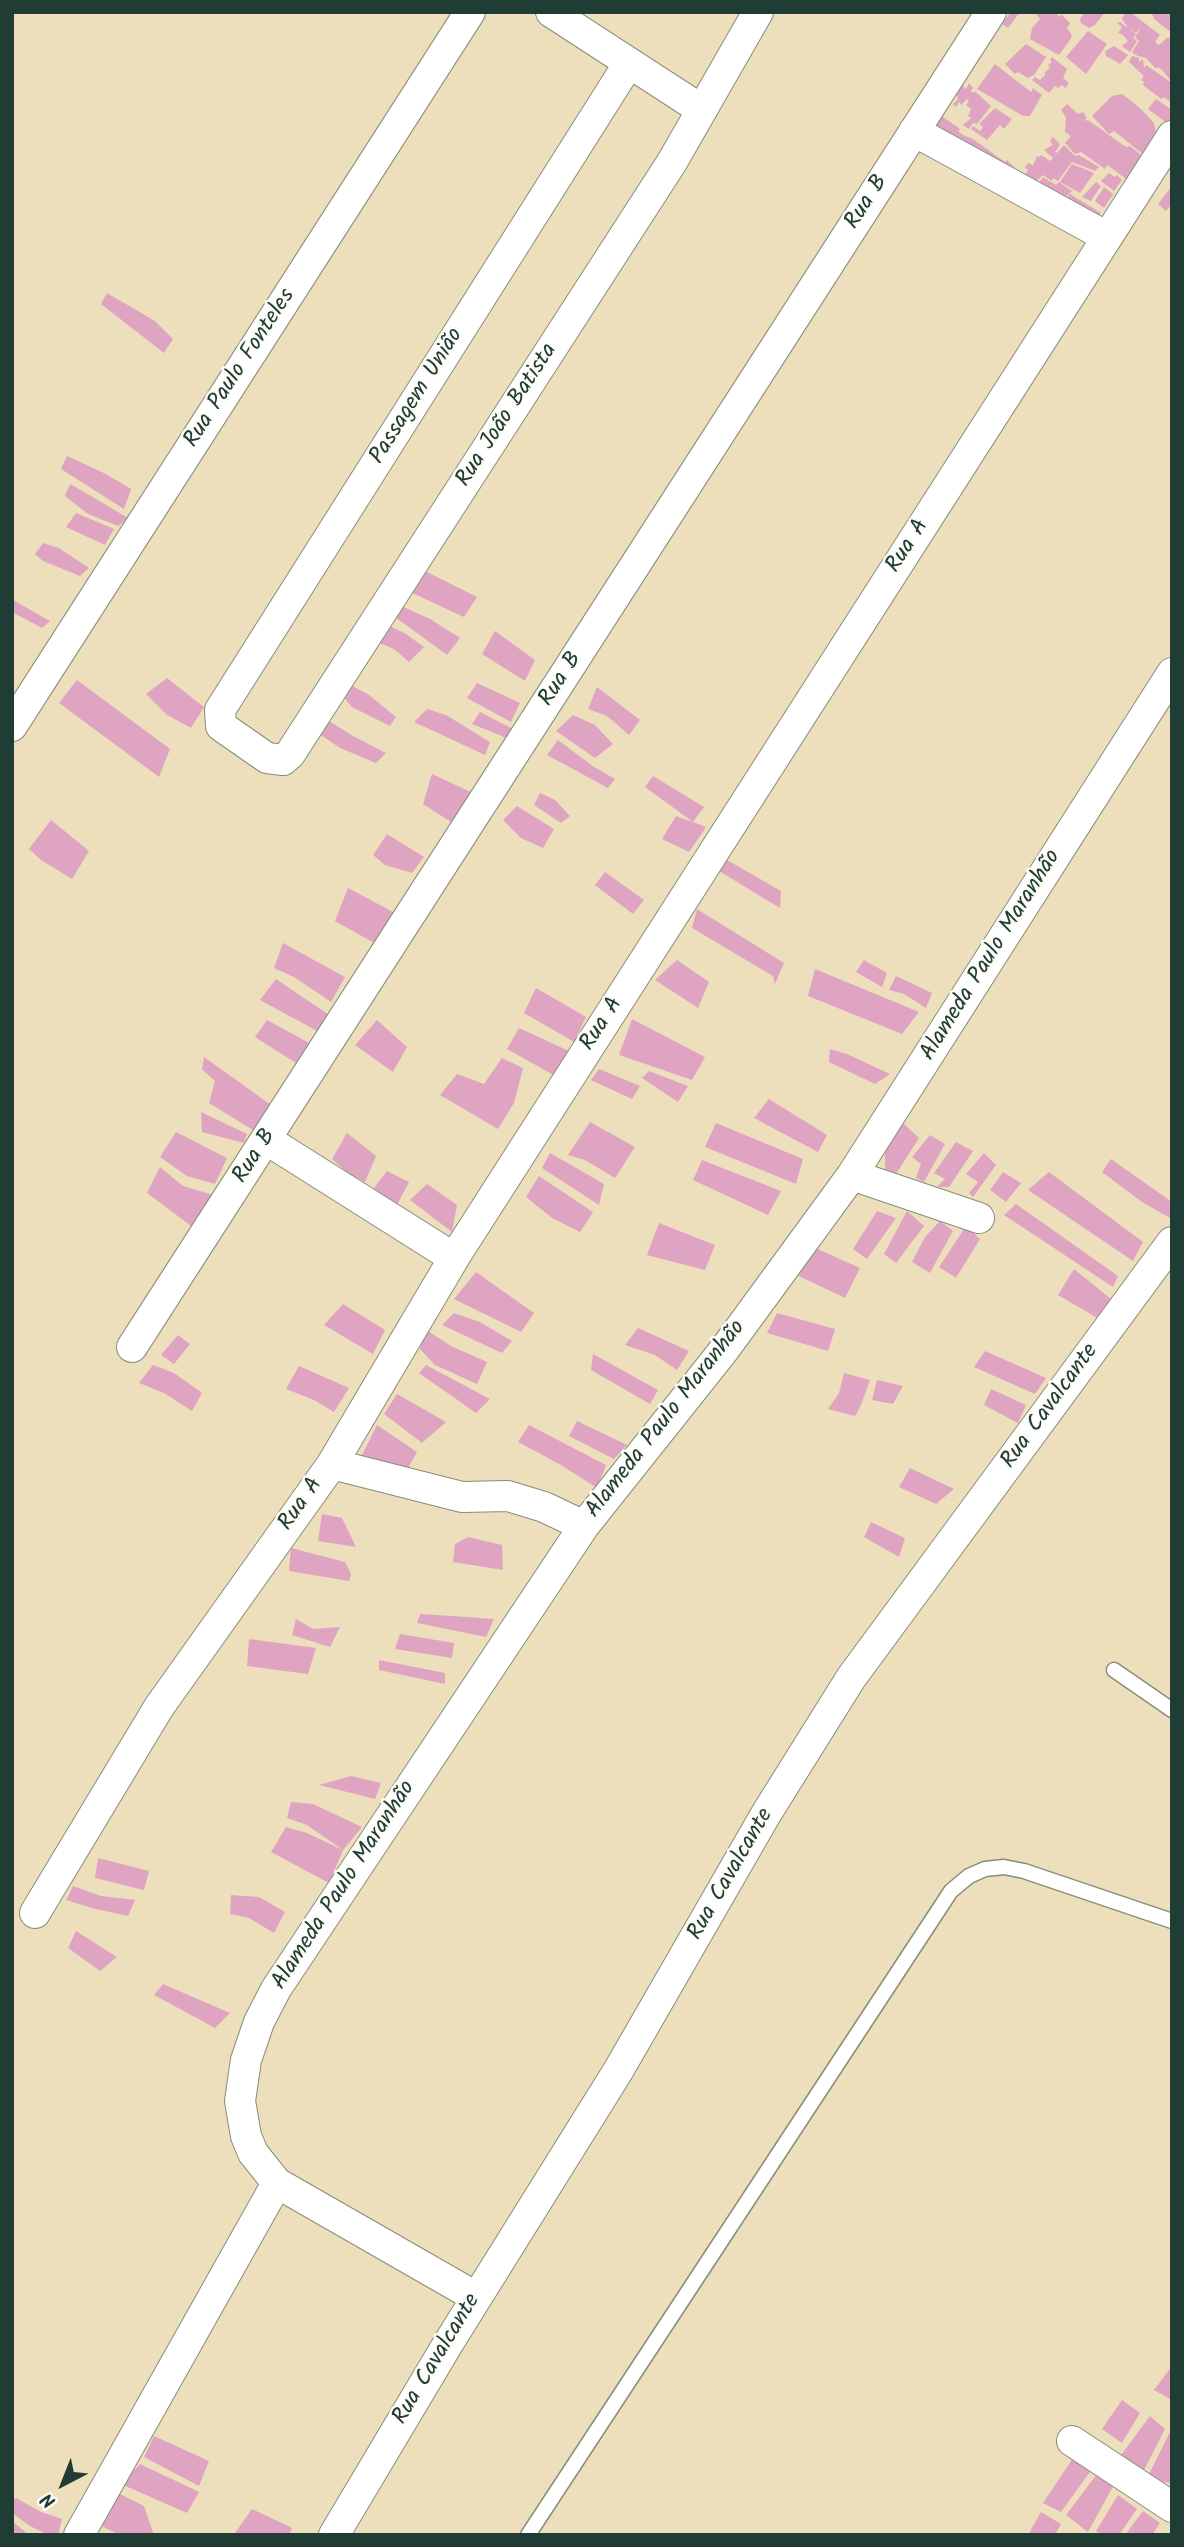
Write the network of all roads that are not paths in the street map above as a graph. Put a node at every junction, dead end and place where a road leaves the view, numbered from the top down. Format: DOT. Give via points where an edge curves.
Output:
graph roads {
  1 [pos="470,12"];
  2 [pos="551,12"];
  3 [pos="758,12"];
  4 [pos="991,12"];
  5 [pos="629,63"];
  6 [pos="702,110"];
  7 [pos="914,131"];
  8 [pos="1172,136"];
  9 [pos="1107,237"];
  10 [pos="1172,673"];
  11 [pos="12,726"];
  12 [pos="228,732"];
  13 [pos="267,1140"];
  14 [pos="852,1175"];
  15 [pos="979,1218"];
  16 [pos="1172,1242"];
  17 [pos="454,1258"];
  18 [pos="132,1347"];
  19 [pos="331,1464"];
  20 [pos="584,1526"];
  21 [pos="1114,1670"];
  22 [pos="1172,1710"];
  23 [pos="35,1913"];
  24 [pos="1172,1921"];
  25 [pos="277,2183"];
  26 [pos="476,2297"];
  27 [pos="1072,2441"];
  28 [pos="1172,2507"];
  29 [pos="79,2535"];
  30 [pos="334,2535"];
  31 [pos="528,2535"];
  1 -- 11 [label="street, Rua Paulo Fonteles"];
  2 -- 5 [label="street"];
  3 -- 6 [label="street, Rua João Batista"];
  4 -- 7 [label="street, Rua B"];
  5 -- 6 [label="street"];
  5 -- 12 [label="street, Passagem União" via="220,710 221,726"];
  6 -- 12 [label="street, Rua João Batista" via="290,754 283,760 267,758"];
  7 -- 9 [label="street"];
  7 -- 13 [label="street, Rua B"];
  8 -- 9 [label="street, Rua A"];
  9 -- 17 [label="street, Rua A"];
  10 -- 14 [label="street, Alameda Paulo Maranhão"];
  13 -- 17 [label="street"];
  13 -- 18 [label="street, Rua B"];
  14 -- 15 [label="street"];
  14 -- 20 [label="street, Alameda Paulo Maranhão" via="724,1350"];
  16 -- 26 [label="street, Rua Cavalcante" via="851,1678 766,1814 618,2071"];
  17 -- 19 [label="street, Rua A"];
  19 -- 20 [label="street" via="462,1497 508,1496"];
  19 -- 23 [label="street, Rua A" via="159,1707"];
  20 -- 25 [label="street, Alameda Paulo Maranhão" via="276,1989 259,2022 246,2060 240,2101 253,2153"];
  21 -- 22 [label="lane"];
  24 -- 31 [label="lane" via="1004,1867 969,1876 951,1891"];
  25 -- 26 [label="street, Alameda Paulo Maranhão"];
  25 -- 29 [label="street"];
  26 -- 30 [label="street, Rua Cavalcante"];
  27 -- 28 [label="street"];
}
